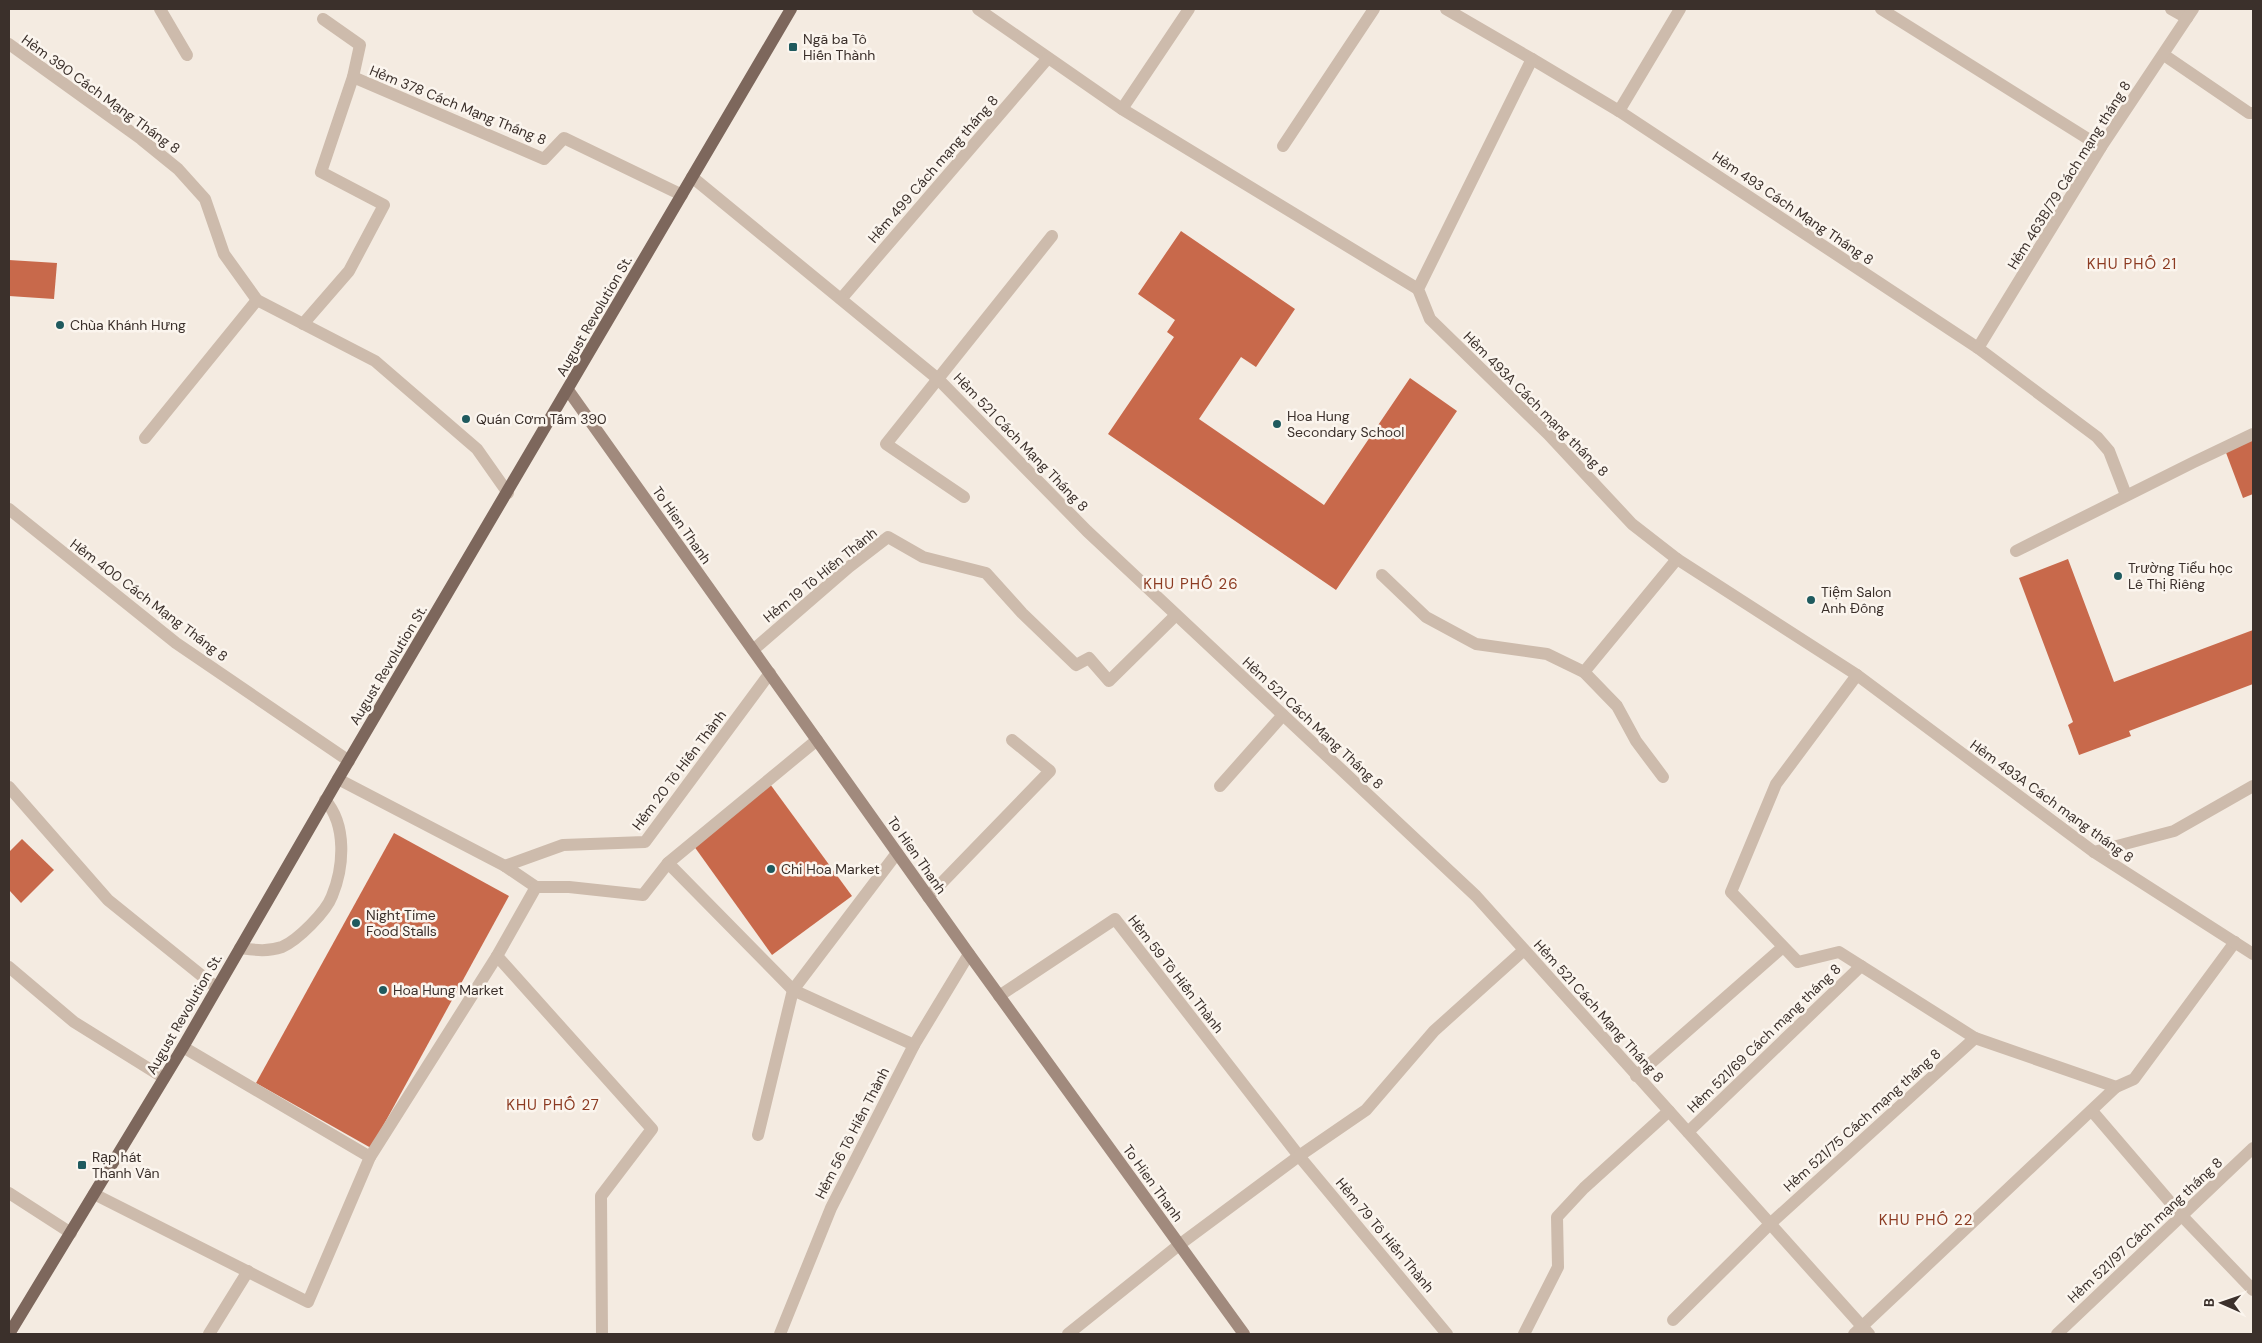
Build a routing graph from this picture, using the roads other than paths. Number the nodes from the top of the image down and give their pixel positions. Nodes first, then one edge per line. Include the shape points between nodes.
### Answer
1 (160, 9) edge
2 (791, 9) edge
3 (978, 9) edge
4 (1189, 9) edge
5 (1374, 9) edge
6 (1446, 9) edge
7 (1680, 9) edge
8 (1881, 9) edge
9 (2171, 9) edge
10 (2190, 13) edge
11 (323, 20) dead end
12 (9, 44) edge
13 (187, 55) dead end
14 (2164, 55) junction
15 (1048, 58) junction
16 (1532, 59) junction
17 (352, 77) junction
18 (1122, 110) junction
19 (1619, 111) junction
20 (2253, 113) edge
21 (1283, 146) dead end
22 (2101, 147) junction
23 (692, 177) junction
24 (682, 195) junction
25 (1052, 236) dead end
26 (1418, 289) junction
27 (840, 299) junction
28 (257, 300) junction
29 (303, 324) junction
30 (1978, 348) junction
31 (938, 379) junction
32 (568, 390) junction
33 (2253, 434) edge
34 (145, 438) dead end
35 (508, 493) junction
36 (2126, 495) junction
37 (964, 497) dead end
38 (9, 510) edge
39 (2016, 552) dead end
40 (1677, 559) junction
41 (1382, 575) dead end
42 (1176, 615) junction
43 (753, 650) junction
44 (1584, 672) junction
45 (770, 673) junction
46 (1857, 675) junction
47 (1282, 715) junction
48 (817, 740) junction
49 (1012, 740) dead end
50 (349, 761) junction
51 (1663, 777) dead end
52 (338, 779) junction
53 (1220, 786) dead end
54 (2253, 786) edge
55 (9, 787) edge
56 (326, 800) junction
57 (2094, 852) junction
58 (897, 853) junction
59 (668, 863) junction
60 (505, 866) junction
61 (536, 887) junction
62 (928, 897) junction
63 (2235, 942) junction
64 (1784, 947) junction
65 (240, 948) junction
66 (1524, 950) junction
67 (969, 954) junction
68 (2253, 954) edge
69 (497, 956) junction
70 (1861, 966) junction
71 (9, 967) edge
72 (217, 988) junction
73 (794, 990) junction
74 (999, 996) junction
75 (1975, 1038) junction
76 (914, 1045) junction
77 (183, 1047) junction
78 (1636, 1076) junction
79 (164, 1078) junction
80 (2116, 1088) junction
81 (2092, 1110) junction
82 (1669, 1111) junction
83 (1688, 1132) junction
84 (758, 1135) dead end
85 (2253, 1148) edge
86 (1299, 1156) junction
87 (370, 1157) junction
88 (9, 1192) edge
89 (94, 1194) junction
90 (2182, 1216) junction
91 (1770, 1224) junction
92 (71, 1233) junction
93 (1180, 1245) junction
94 (248, 1271) junction
95 (2253, 1290) edge
96 (1673, 1320) dead end
97 (1862, 1332) edge
98 (9, 1334) edge
99 (209, 1334) edge
100 (602, 1334) edge
101 (780, 1334) edge
102 (1068, 1334) edge
103 (1244, 1334) edge
104 (1447, 1334) edge
105 (1524, 1334) edge
106 (2057, 1334) edge

1 - 13 street
2 - 23 main road, August Revolution St.
3 - 15 street
4 - 18 street
5 - 21 street
6 - 16 street, Hẻm 493 Cách Mạng Tháng 8
7 - 19 street
8 - 22 street
9 - 10 street
10 - 14 street, Hẻm 463B/79 Cách mạng tháng 8
11 - 17 street via 360,45
12 - 28 street, Hẻm 390 Cách Mạng Tháng 8 via 178,169 205,199 224,254
14 - 20 street
14 - 22 street, Hẻm 463B/79 Cách mạng tháng 8
15 - 18 street
15 - 27 street, Hẻm 499 Cách mạng tháng 8
16 - 19 street, Hẻm 493 Cách Mạng Tháng 8
16 - 26 street
17 - 24 street, Hẻm 378 Cách Mạng Tháng 8 via 544,158 564,138
17 - 29 street via 321,172 384,206 349,270
18 - 26 street
19 - 30 street, Hẻm 493 Cách Mạng Tháng 8
22 - 30 street, Hẻm 463B/79 Cách mạng tháng 8
23 - 24 main road, August Revolution St.
23 - 27 street, Hẻm 521 Cách Mạng Tháng 8
24 - 32 main road, August Revolution St.
25 - 31 street
26 - 40 street, Hẻm 493A Cách mạng tháng 8 via 1430,319 1548,434 1632,524
27 - 31 street, Hẻm 521 Cách Mạng Tháng 8
28 - 29 street, Hẻm 390 Cách Mạng Tháng 8
28 - 34 street
29 - 35 street, Hẻm 390 Cách Mạng Tháng 8 via 375,361 477,449
30 - 36 street, Hẻm 493 Cách Mạng Tháng 8 via 2096,437 2109,451
31 - 37 street via 886,444
31 - 42 street, Hẻm 521 Cách Mạng Tháng 8 via 1087,531
32 - 35 main road, August Revolution St.
32 - 43 main road, To Hien Thanh
33 - 36 street
35 - 50 main road, August Revolution St.
36 - 39 street
38 - 50 street, Hẻm 400 Cách Mạng Tháng 8 via 176,643
40 - 44 street
40 - 46 street, Hẻm 493A Cách mạng tháng 8
41 - 44 street via 1426,617 1476,644 1547,654
42 - 43 street, Hẻm 19 Tô Hiến Thành via 1109,681 1089,658 1076,666 986,573 923,557 888,536
42 - 47 street, Hẻm 521 Cách Mạng Tháng 8
43 - 45 main road, To Hien Thanh
44 - 51 street via 1617,706 1636,741
45 - 48 main road, To Hien Thanh
45 - 60 street, Hẻm 20 Tô Hiến Thành via 645,842 563,845
46 - 57 street, Hẻm 493A Cách mạng tháng 8
46 - 64 street via 1776,784 1731,892
47 - 53 street
47 - 66 street, Hẻm 521 Cách Mạng Tháng 8 via 1476,896
48 - 58 main road, To Hien Thanh
48 - 59 street
49 - 62 street via 1050,771
50 - 52 main road, August Revolution St.
52 - 56 main road, August Revolution St.
52 - 60 street
54 - 57 street via 2174,831
55 - 72 street via 108,900
56 - 65 main road, August Revolution St.
56 - 65 street via 340,830 339,874 332,897 300,935 282,946 262,951
57 - 63 street, Hẻm 493A Cách mạng tháng 8
58 - 62 main road, To Hien Thanh
58 - 73 street
59 - 61 street via 644,894
59 - 73 street
60 - 61 street
61 - 69 street
62 - 67 main road, To Hien Thanh
63 - 68 street, Hẻm 493A Cách mạng tháng 8
63 - 80 street via 2134,1079
64 - 70 street via 1798,962 1839,952
64 - 78 street
65 - 72 main road, August Revolution St.
66 - 78 street, Hẻm 521 Cách Mạng Tháng 8
66 - 86 street via 1434,1031 1366,1110
67 - 74 main road, To Hien Thanh
67 - 76 street, Hẻm 56 Tô Hiến Thành
69 - 87 street
69 - 100 street via 652,1129 601,1196
70 - 75 street
70 - 83 street, Hẻm 521/69 Cách mạng tháng 8
71 - 79 street via 74,1022
72 - 77 main road, August Revolution St.
73 - 76 street
73 - 84 street
74 - 86 street, Hẻm 59 Tô Hiến Thành via 1115,919
74 - 93 main road, To Hien Thanh
75 - 80 street
75 - 91 street, Hẻm 521/75 Cách mạng tháng 8
76 - 101 street, Hẻm 56 Tô Hiến Thành via 830,1208
77 - 79 main road, August Revolution St.
77 - 87 street
78 - 82 street, Hẻm 521 Cách Mạng Tháng 8
79 - 89 main road, August Revolution St.
80 - 81 street
81 - 90 street
81 - 97 street
82 - 83 street, Hẻm 521 Cách Mạng Tháng 8
82 - 105 street via 1584,1188 1557,1217 1558,1267
83 - 91 street, Hẻm 521 Cách Mạng Tháng 8
85 - 90 street, Hẻm 521/97 Cách mạng tháng 8
86 - 93 street
86 - 104 street, Hẻm 79 Tô Hiến Thành
87 - 94 street via 308,1302
88 - 92 street
89 - 92 main road, August Revolution St.
89 - 94 street
90 - 95 street
90 - 106 street, Hẻm 521/97 Cách mạng tháng 8
91 - 96 street, Hẻm 521/75 Cách mạng tháng 8
91 - 97 street, Hẻm 521 Cách Mạng Tháng 8
92 - 98 main road, August Revolution St.
93 - 102 street
93 - 103 main road, To Hien Thanh
94 - 99 street

